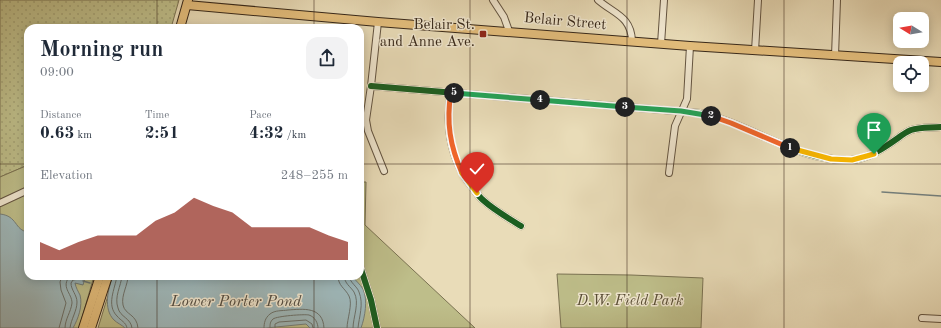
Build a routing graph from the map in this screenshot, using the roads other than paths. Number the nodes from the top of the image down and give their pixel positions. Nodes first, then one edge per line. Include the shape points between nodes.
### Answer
1 (492, 0) edge
2 (598, 0) edge
3 (664, 0) edge
4 (758, 0) edge
5 (837, 0) edge
6 (187, 2) edge
7 (378, 22) junction
8 (181, 24) edge
9 (509, 31) junction
10 (632, 41) junction
11 (661, 44) junction
12 (690, 46) junction
13 (755, 51) junction
14 (835, 56) junction
15 (941, 62) edge
16 (371, 86) junction
17 (451, 92) junction
18 (681, 111) junction
19 (364, 115) edge
20 (364, 121) edge
21 (941, 127) edge
22 (384, 171) dead end
23 (669, 173) dead end
24 (24, 192) edge
25 (0, 203) edge
26 (521, 226) dead end
27 (364, 278) edge
28 (99, 280) edge
29 (106, 280) edge
30 (94, 308) junction
31 (922, 318) dead end
32 (941, 319) edge
33 (84, 328) edge
34 (92, 328) edge
35 (377, 328) edge

1 - 9 street via 504,17
2 - 10 street via 622,17 630,27
3 - 11 street
4 - 13 street
5 - 14 street
6 - 7 main road, Belair Street
6 - 8 main road
7 - 9 main road, Belair Street
7 - 16 street
9 - 10 main road, Belair Street
10 - 11 main road, Belair Street
11 - 12 main road, Belair Street
12 - 13 main road, Belair Street
12 - 18 street via 687,99
13 - 14 main road, Belair Street
14 - 15 main road, Belair Street
16 - 17 street
16 - 19 street
17 - 18 street
17 - 26 street via 449,131 454,156 464,177 482,199
18 - 21 street via 720,118 795,150 831,159 852,160 869,155 911,130
18 - 23 street via 675,126
20 - 22 street
24 - 25 street
27 - 35 street
28 - 30 main road
29 - 30 main road
30 - 33 main road
30 - 34 main road
31 - 32 street

